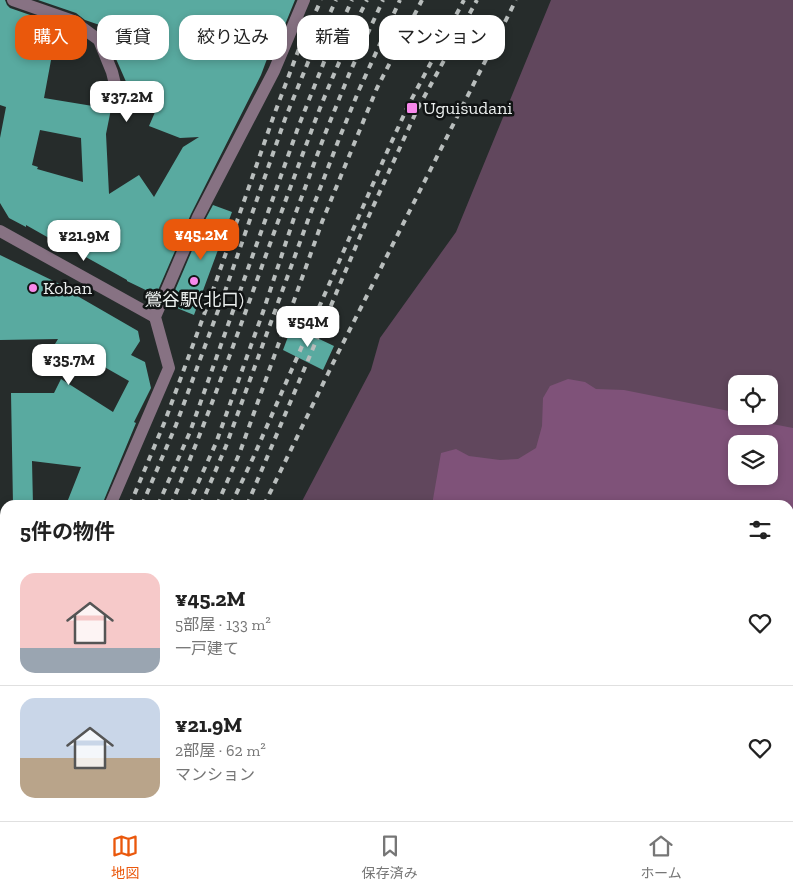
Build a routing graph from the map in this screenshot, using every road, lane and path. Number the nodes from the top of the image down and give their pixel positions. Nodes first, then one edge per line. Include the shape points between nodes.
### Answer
1 (13, 0) edge
2 (304, 0) edge
3 (116, 88) dead end
4 (0, 231) edge
5 (155, 318) junction
6 (113, 500) edge

1 - 3 street via 73,22 99,40
2 - 5 street via 274,71 198,217
4 - 5 street
5 - 6 street via 170,368

